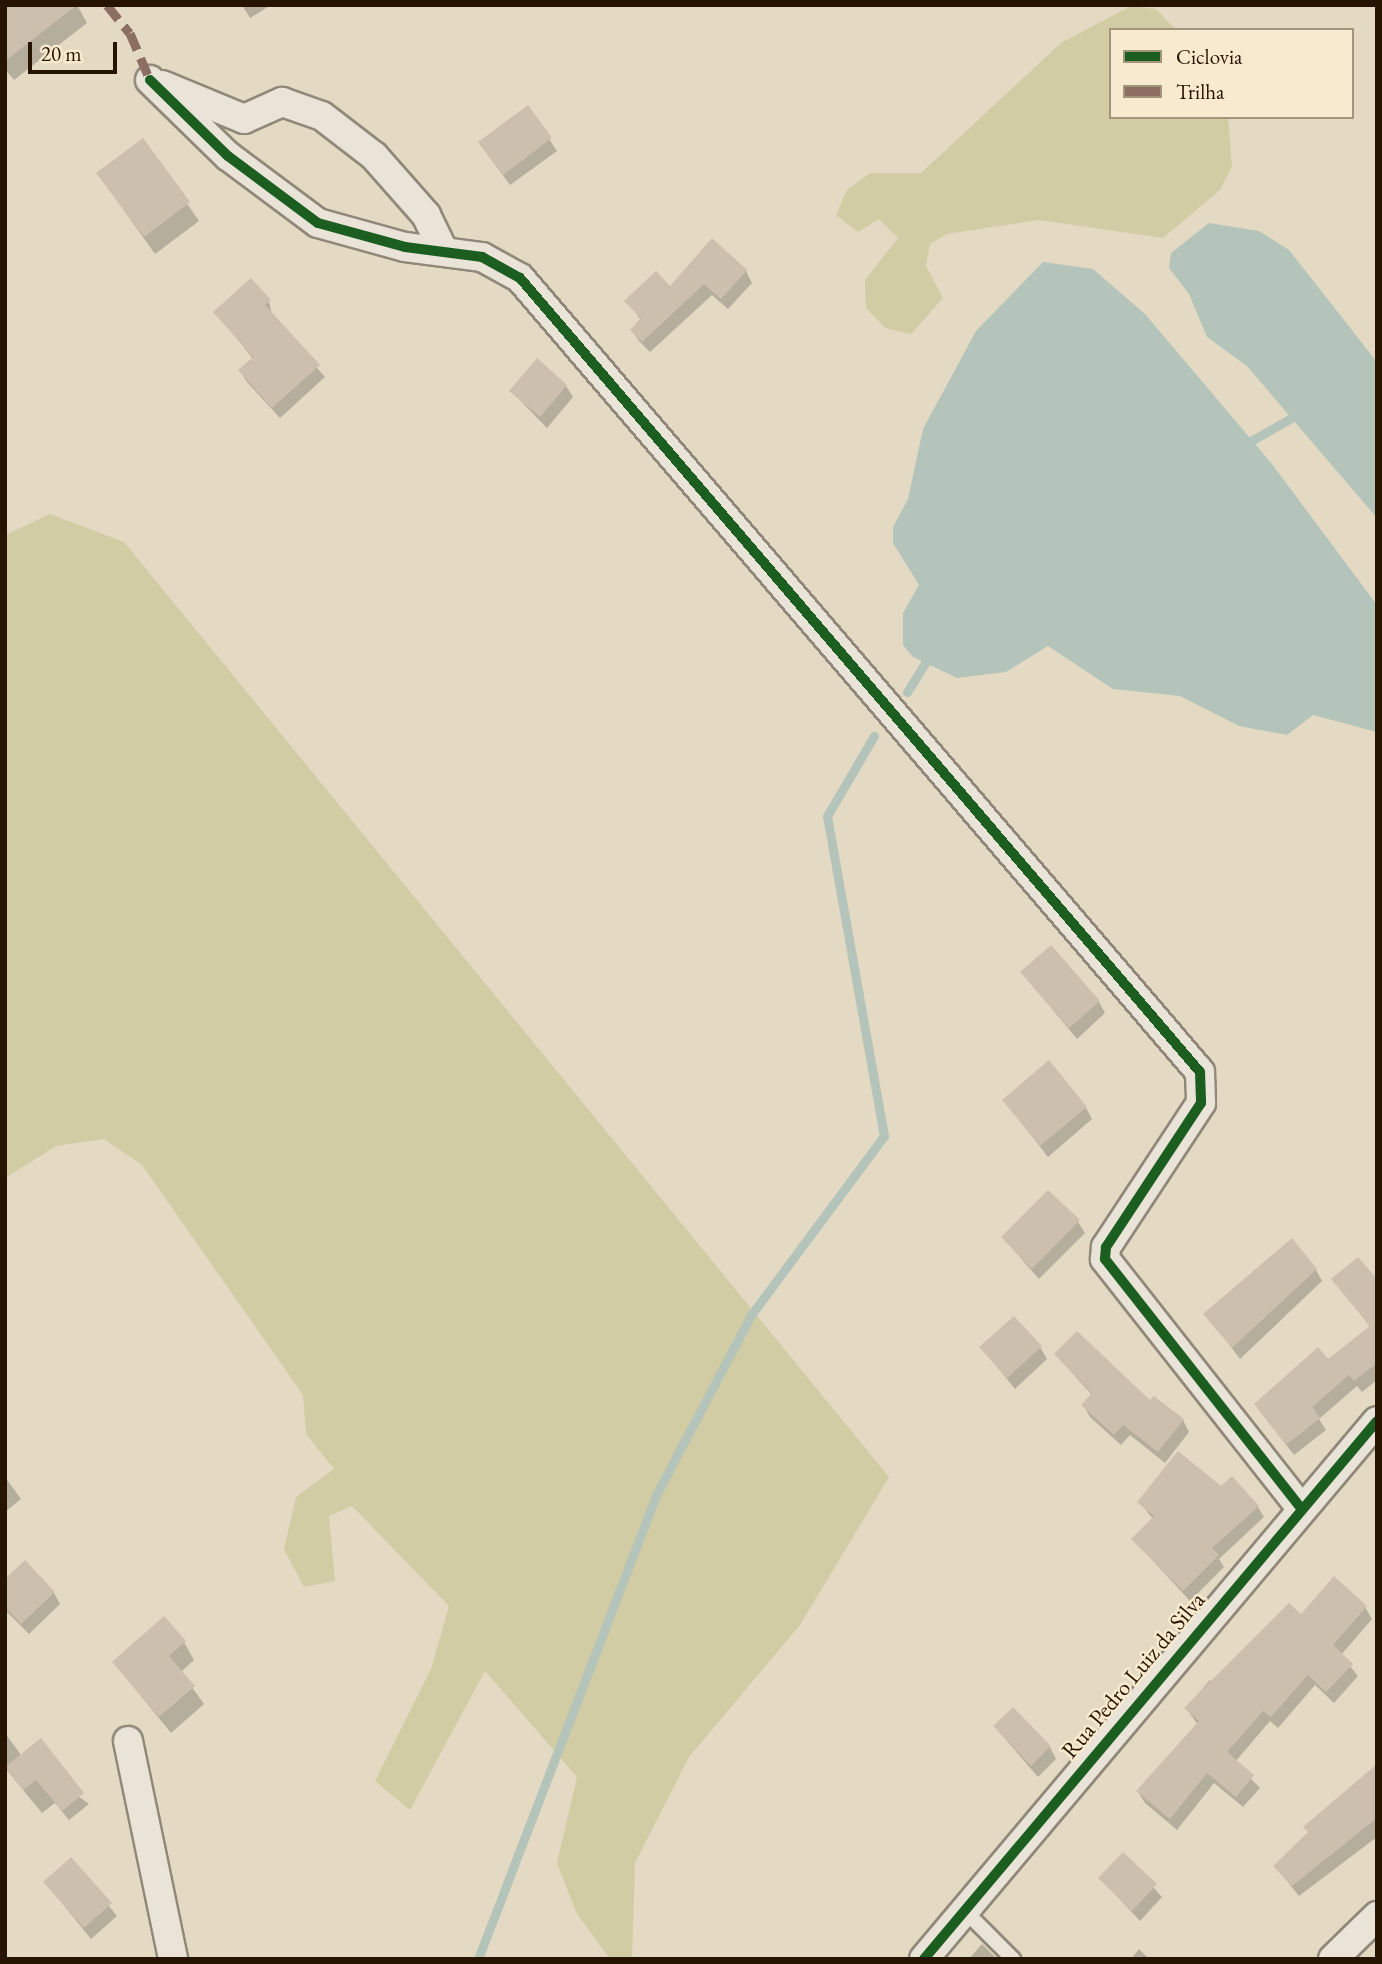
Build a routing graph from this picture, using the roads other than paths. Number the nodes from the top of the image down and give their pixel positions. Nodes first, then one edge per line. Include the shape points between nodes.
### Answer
1 (444, 252) junction
2 (1377, 1421) edge
3 (1302, 1509) junction
4 (128, 1741) dead end
5 (963, 1909) junction
6 (1377, 1916) edge
7 (173, 1959) edge
8 (924, 1959) edge
9 (1013, 1959) edge
10 (1334, 1959) edge

1 - 1 street via 426,215 374,156 322,116 282,102 244,119 149,80 228,156 318,223
1 - 3 street via 482,257 520,278 1200,1072 1201,1103 1107,1247 1105,1259
2 - 3 street, Rua Pedro Luiz da Silva
3 - 5 street, Rua Pedro Luiz da Silva
4 - 7 street
5 - 8 street, Rua Pedro Luiz da Silva
5 - 9 lane
6 - 10 street

